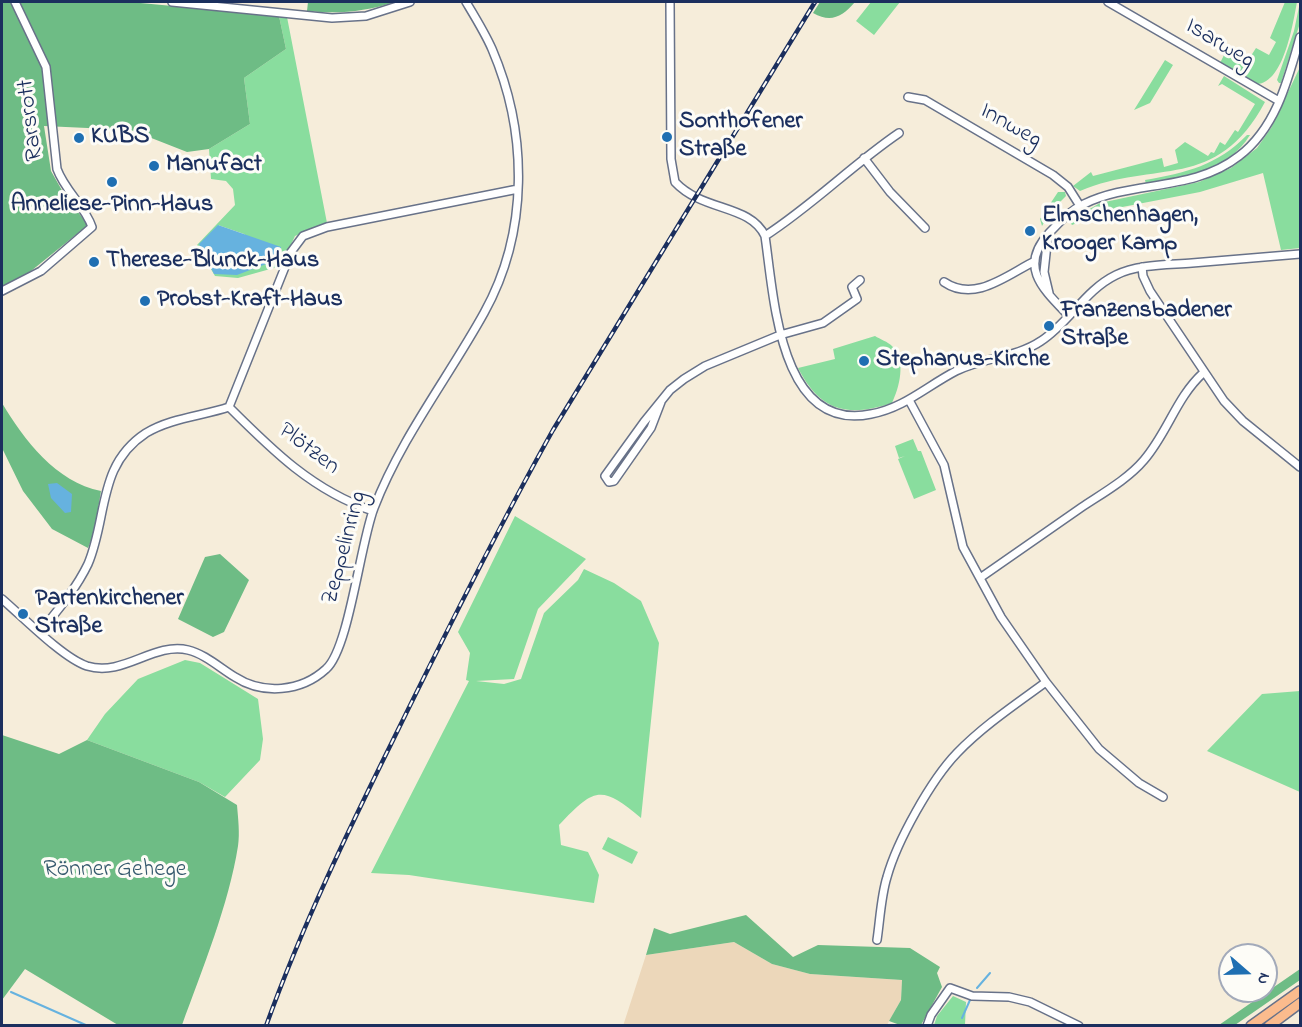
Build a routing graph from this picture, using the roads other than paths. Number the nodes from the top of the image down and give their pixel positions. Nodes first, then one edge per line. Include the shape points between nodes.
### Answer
1 (15, 2) edge
2 (172, 2) edge
3 (410, 2) edge
4 (466, 2) edge
5 (670, 2) edge
6 (1108, 2) edge
7 (1300, 37) edge
8 (908, 97) dead end
9 (1279, 101) junction
10 (899, 133) dead end
11 (864, 158) junction
12 (519, 189) junction
13 (1080, 206) junction
14 (925, 228) dead end
15 (1048, 235) junction
16 (765, 236) junction
17 (1300, 254) edge
18 (1035, 261) junction
19 (1142, 267) junction
20 (860, 280) dead end
21 (944, 282) dead end
22 (2, 291) edge
23 (1048, 293) junction
24 (1068, 316) junction
25 (780, 335) junction
26 (1203, 373) junction
27 (909, 400) junction
28 (661, 402) junction
29 (230, 407) junction
30 (1300, 467) edge
31 (373, 511) junction
32 (980, 578) junction
33 (2, 599) edge
34 (40, 632) junction
35 (1046, 682) junction
36 (1163, 798) dead end
37 (877, 940) dead end
38 (1300, 991) edge
39 (1300, 1004) edge
40 (927, 1026) edge
41 (1079, 1026) edge
42 (1251, 1026) edge
43 (1269, 1026) edge

1 - 22 street, Rarsrott via 46,67 57,169 92,227 41,272
2 - 3 street via 332,18 366,16
4 - 12 street, Zeppelinring via 492,48 513,111
5 - 16 street via 671,173 675,182 694,198 753,219
6 - 9 street, Isarweg
7 - 9 street
8 - 13 street, Innweg via 925,100 1053,175 1068,187
9 - 13 street via 1253,143 1218,170
10 - 11 street
11 - 14 street
11 - 16 street via 807,208
12 - 29 street via 327,227 303,236 291,252
12 - 31 street, Zeppelinring via 513,237 491,300 405,442
13 - 15 street
15 - 18 street via 1038,247
15 - 23 street via 1044,272
16 - 25 street
17 - 19 street
18 - 21 street via 982,288 961,290
18 - 23 street via 1038,282
19 - 24 street via 1100,285
19 - 26 street via 1150,291
20 - 25 street via 852,287 857,299 823,323
23 - 24 street
24 - 27 street via 1032,346 966,366
25 - 27 street via 800,384 813,402 826,410 871,415
25 - 28 street via 705,366 684,379
26 - 30 street via 1243,421
26 - 32 street via 1177,404 1143,461 1121,481
27 - 32 street via 944,465 963,547
28 - 28 street via 605,476 609,482 614,481 651,428
29 - 31 street, Plötzen via 298,473
29 - 34 street via 161,426 121,457 107,483 88,563 68,598
31 - 34 street, Zeppelinring via 341,647 327,669 299,684 279,689 254,686 201,655 182,649 167,650 114,668 96,668 72,658
32 - 35 street via 1001,617
33 - 34 street, Zeppelinring
35 - 36 street via 1099,750
35 - 37 street via 961,749 939,777 904,834 886,878
38 - 42 highway
39 - 43 highway
40 - 41 street via 950,988 972,996 1030,1002

